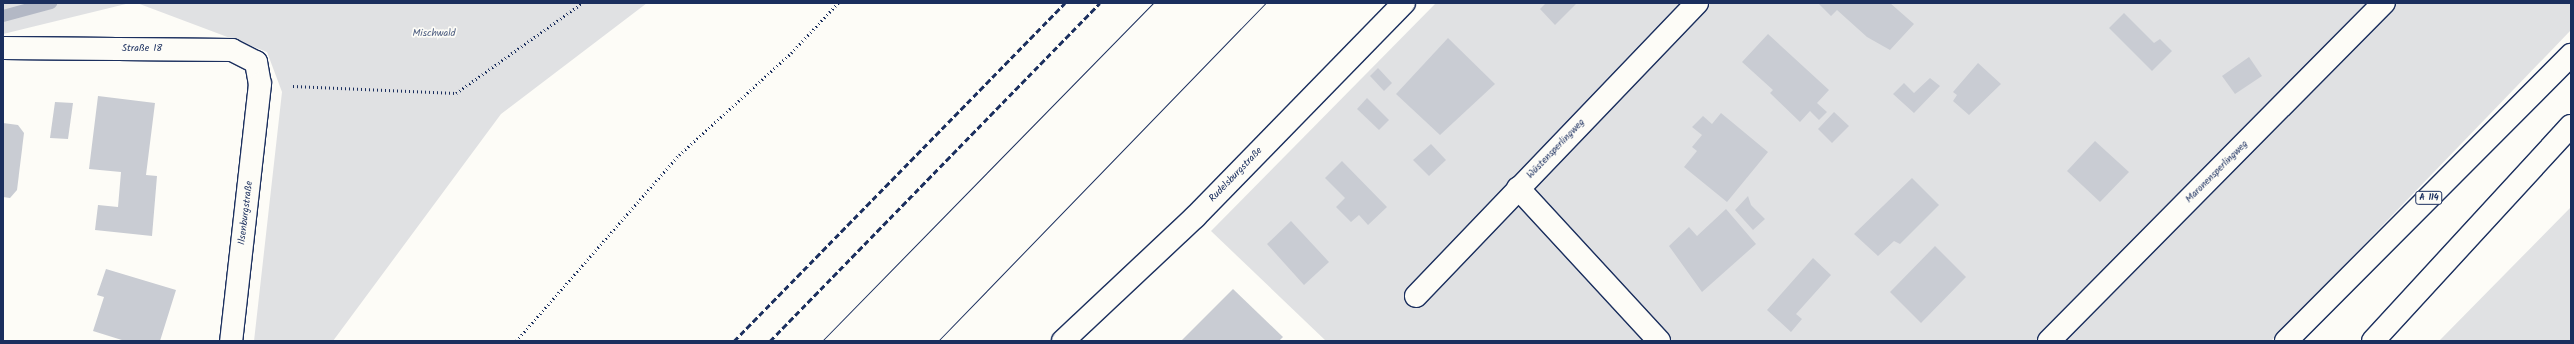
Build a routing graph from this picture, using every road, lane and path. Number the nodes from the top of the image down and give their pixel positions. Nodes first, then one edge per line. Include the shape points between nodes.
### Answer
1 (582, 3) edge
2 (838, 3) edge
3 (1404, 3) edge
4 (1697, 3) edge
5 (2384, 3) edge
6 (3, 48) edge
7 (2571, 55) edge
8 (260, 84) junction
9 (2571, 126) edge
10 (1518, 188) junction
11 (1416, 296) dead end
12 (231, 341) edge
13 (516, 341) edge
14 (1063, 341) edge
15 (1659, 341) edge
16 (2050, 341) edge
17 (2286, 341) edge
18 (2373, 341) edge

1 - 8 path via 456,93
2 - 13 path via 790,53 679,154
3 - 14 main road, Rudelsburgstraße via 1195,217
4 - 10 main road, Wüstensperlingweg
5 - 16 main road, Maronensperlingweg
6 - 8 main road, Straße 18 via 232,50 256,62
7 - 17 main road, A 114
8 - 12 main road, Ilsenburgstraße
9 - 18 main road
10 - 11 main road, Wüstensperlingweg
10 - 15 main road

